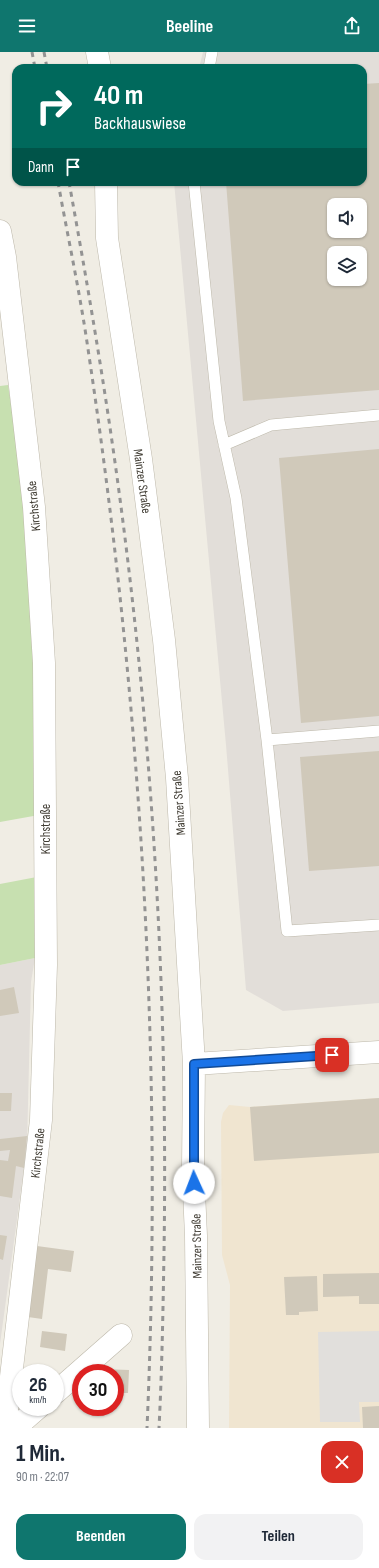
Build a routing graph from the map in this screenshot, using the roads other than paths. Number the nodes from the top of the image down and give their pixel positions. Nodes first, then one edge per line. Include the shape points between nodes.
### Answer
1 (97, 52) edge
2 (212, 52) edge
3 (99, 64) edge
4 (210, 64) edge
5 (106, 186) edge
6 (194, 186) edge
7 (0, 231) edge
8 (379, 415) edge
9 (224, 445) junction
10 (379, 731) edge
11 (267, 740) junction
12 (379, 925) edge
13 (379, 1052) edge
14 (194, 1064) junction
15 (121, 1335) dead end
16 (64, 1385) edge
17 (28, 1416) edge
18 (5, 1428) edge
19 (14, 1428) edge
20 (198, 1428) edge

1 - 3 street
2 - 4 lane
5 - 14 street, Mainzer Straße via 107,238 141,459 164,640 177,778
6 - 9 lane via 219,421
7 - 18 street, Kirchstraße via 34,508 44,663 46,965 41,1120
8 - 9 lane via 271,425
9 - 11 lane via 236,498
10 - 11 lane
11 - 12 lane via 287,931
13 - 14 street
14 - 20 street, Mainzer Straße via 193,1170
15 - 16 street
17 - 19 street

